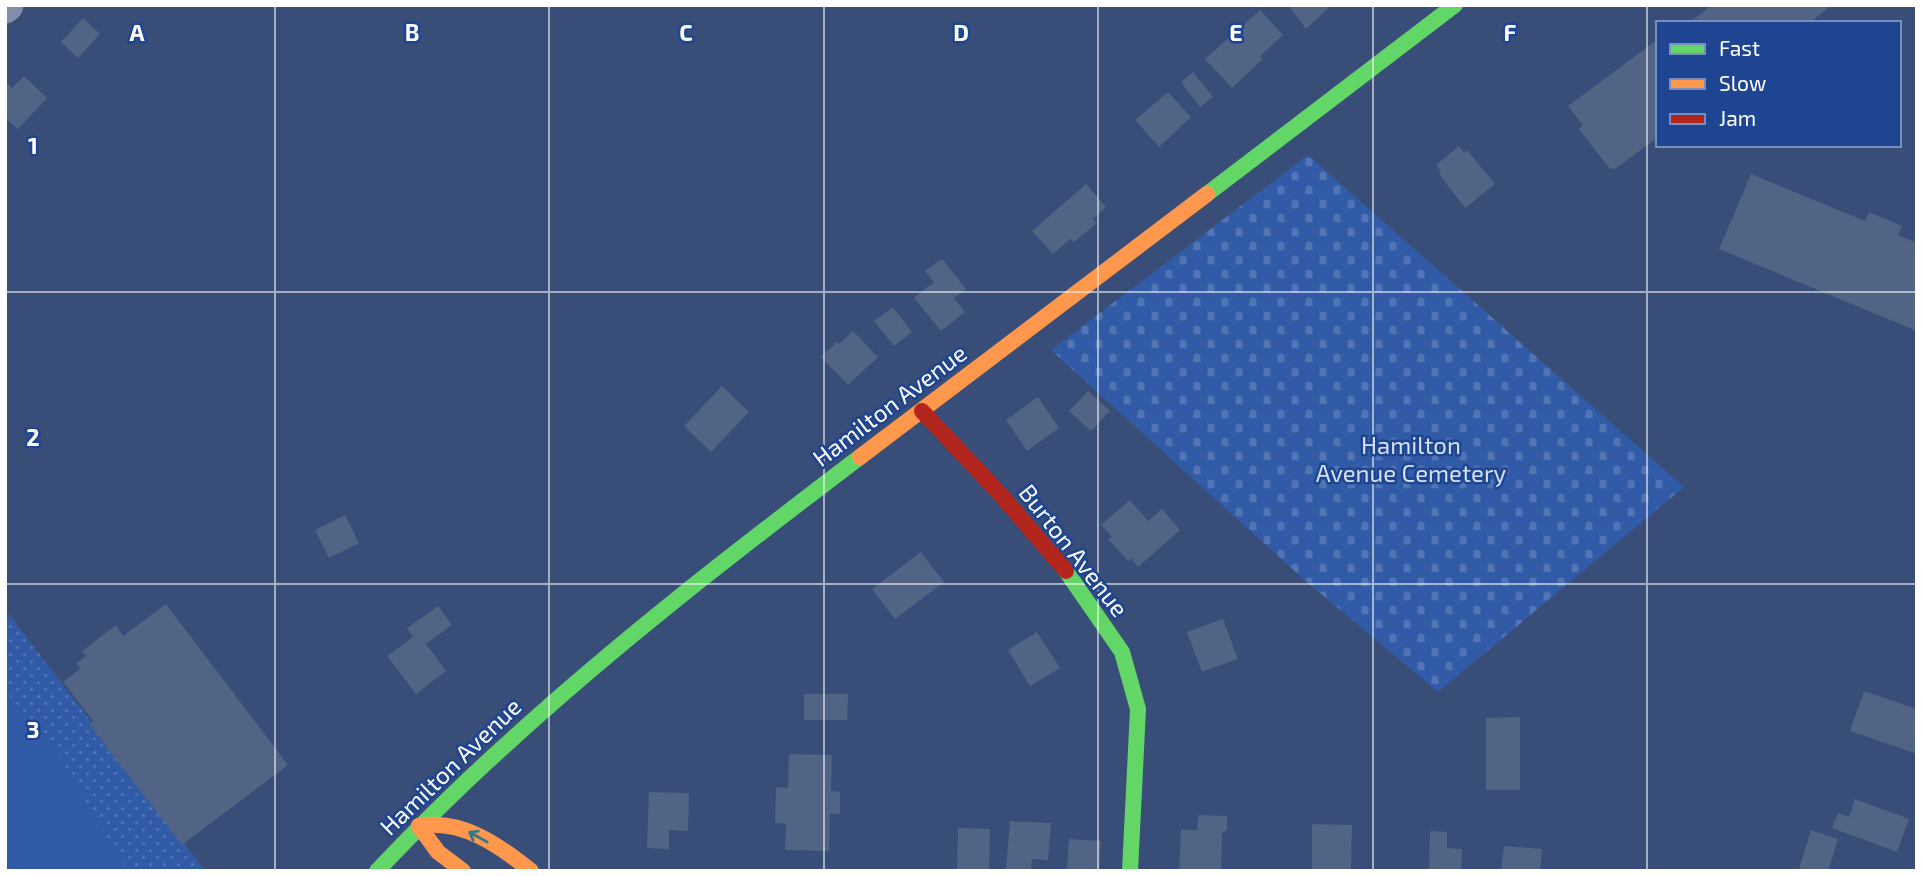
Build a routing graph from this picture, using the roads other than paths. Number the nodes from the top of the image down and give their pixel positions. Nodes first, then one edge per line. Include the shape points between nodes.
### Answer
1 (1455, 5) edge
2 (922, 411) junction
3 (419, 826) junction
4 (377, 871) edge
5 (463, 871) edge
6 (531, 871) edge
7 (1130, 871) edge

1 - 2 main road, Hamilton Avenue
2 - 3 main road, Hamilton Avenue via 718,565 606,657
2 - 7 main road, Burton Avenue via 1073,580 1122,652 1138,709
3 - 4 main road, Hamilton Avenue
3 - 5 main road via 433,849
6 -> 3 main road via 462,828

